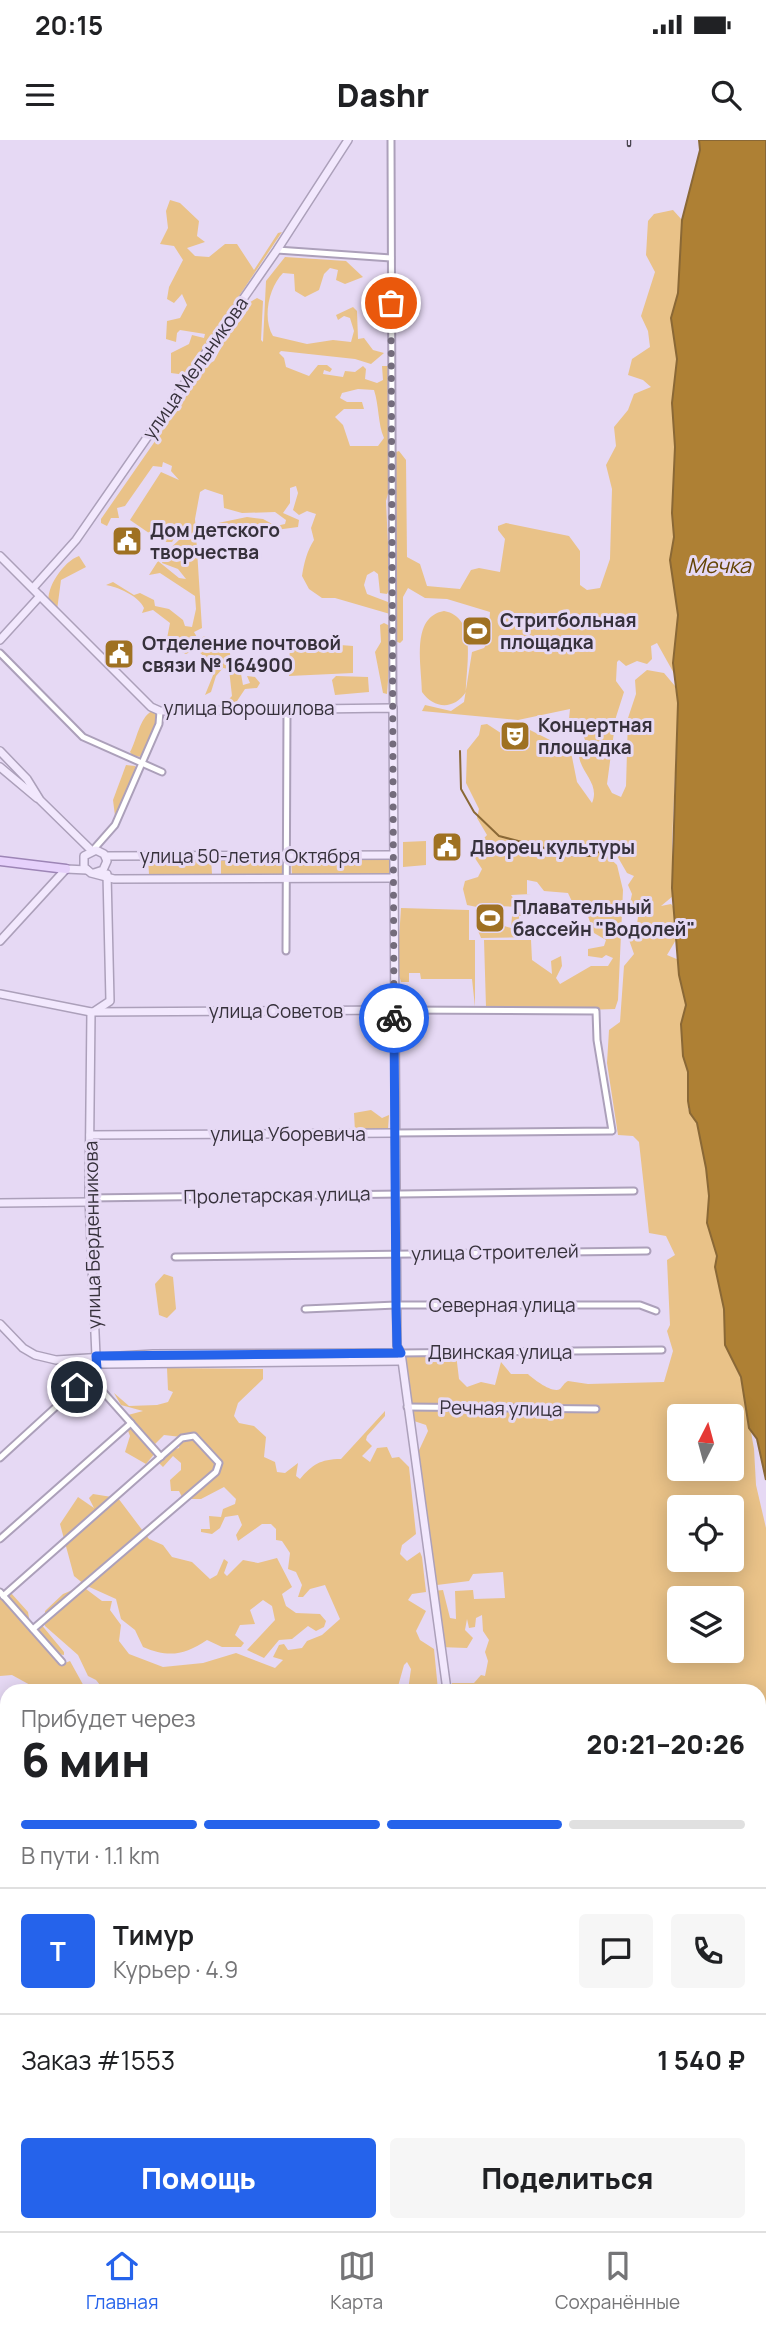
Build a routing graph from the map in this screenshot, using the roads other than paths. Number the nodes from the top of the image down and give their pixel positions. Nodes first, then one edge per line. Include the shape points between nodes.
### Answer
1 (348, 140) edge
2 (391, 140) edge
3 (277, 250) junction
4 (391, 258) junction
5 (0, 556) edge
6 (33, 588) junction
7 (40, 596) junction
8 (0, 640) edge
9 (0, 653) edge
10 (393, 708) junction
11 (286, 709) junction
12 (160, 710) junction
13 (0, 751) edge
14 (143, 764) junction
15 (0, 767) edge
16 (162, 772) dead end
17 (40, 800) junction
18 (95, 855) junction
19 (288, 855) junction
20 (394, 855) junction
21 (0, 861) edge
22 (66, 869) junction
23 (91, 872) junction
24 (108, 877) junction
25 (288, 878) junction
26 (394, 878) junction
27 (0, 941) edge
28 (286, 951) dead end
29 (0, 994) edge
30 (110, 1001) junction
31 (394, 1010) junction
32 (91, 1012) junction
33 (113, 1012) junction
34 (611, 1131) joint
35 (394, 1133) junction
36 (90, 1135) junction
37 (634, 1191) dead end
38 (394, 1194) junction
39 (89, 1200) junction
40 (0, 1203) edge
41 (647, 1251) dead end
42 (395, 1253) junction
43 (175, 1257) dead end
44 (396, 1306) junction
45 (304, 1309) dead end
46 (656, 1311) dead end
47 (0, 1324) edge
48 (662, 1350) dead end
49 (401, 1357) junction
50 (97, 1359) junction
51 (89, 1376) junction
52 (407, 1407) junction
53 (596, 1409) dead end
54 (131, 1423) junction
55 (161, 1457) junction
56 (0, 1458) edge
57 (0, 1539) edge
58 (2, 1594) edge
59 (33, 1629) junction
60 (62, 1662) dead end
61 (446, 1684) edge

1 - 3 street, улица Мельникова
2 - 4 street
3 - 4 street
3 - 6 street, улица Мельникова via 76,540
4 - 10 street
5 - 6 street, улица Ворошилова
6 - 7 street, улица Ворошилова
7 - 8 street
7 - 12 street, улица Ворошилова via 147,705
9 - 14 street via 83,737
10 - 11 street, улица Ворошилова
10 - 20 street
11 - 12 street, улица Ворошилова
11 - 19 street
12 - 14 street
13 - 17 street
14 - 16 street
14 - 18 street via 115,825
15 - 17 street
17 - 18 street
18 - 19 street, улица 50-летия Октября
18 - 22 street
18 - 23 street
18 - 23 street via 103,870
18 - 24 street
19 - 20 street, улица 50-летия Октября
19 - 25 street
20 - 26 street
21 - 22 main road
22 - 23 street, улица 50-летия Октября
22 - 27 street
23 - 24 street, улица 50-летия Октября
24 - 25 street, улица 50-летия Октября
24 - 30 street
25 - 26 street, улица 50-летия Октября
25 - 28 street
26 - 31 street
29 - 32 street, улица Советов
30 - 32 street
30 - 33 street
31 - 33 street, улица Советов
31 - 34 street, улица Советов via 596,1012
31 - 35 street
32 - 33 street, улица Советов
32 - 36 street, улица Берденникова
34 - 35 street, улица Уборевича
35 - 36 street, улица Уборевича
35 - 38 street
36 - 39 street, улица Берденникова
37 - 38 street, Пролетарская улица
38 - 39 street, Пролетарская улица
38 - 42 street
39 - 40 street, Пролетарская улица
39 - 50 street, улица Берденникова
41 - 42 street, улица Строителей
42 - 43 street, улица Строителей
42 - 44 street
44 - 45 street, Северная улица
44 - 46 street, Северная улица via 640,1305
44 - 49 street
47 - 50 street, Двинская улица via 35,1355 55,1360
48 - 49 street, Двинская улица
49 - 50 street, Двинская улица
49 - 52 street
50 - 51 street via 97,1368
51 - 54 street
51 - 56 street
52 - 53 street, Речная улица
52 - 61 street
54 - 55 street
54 - 57 street
55 - 58 street
55 - 59 street via 190,1435 220,1466
58 - 59 street
59 - 60 street

